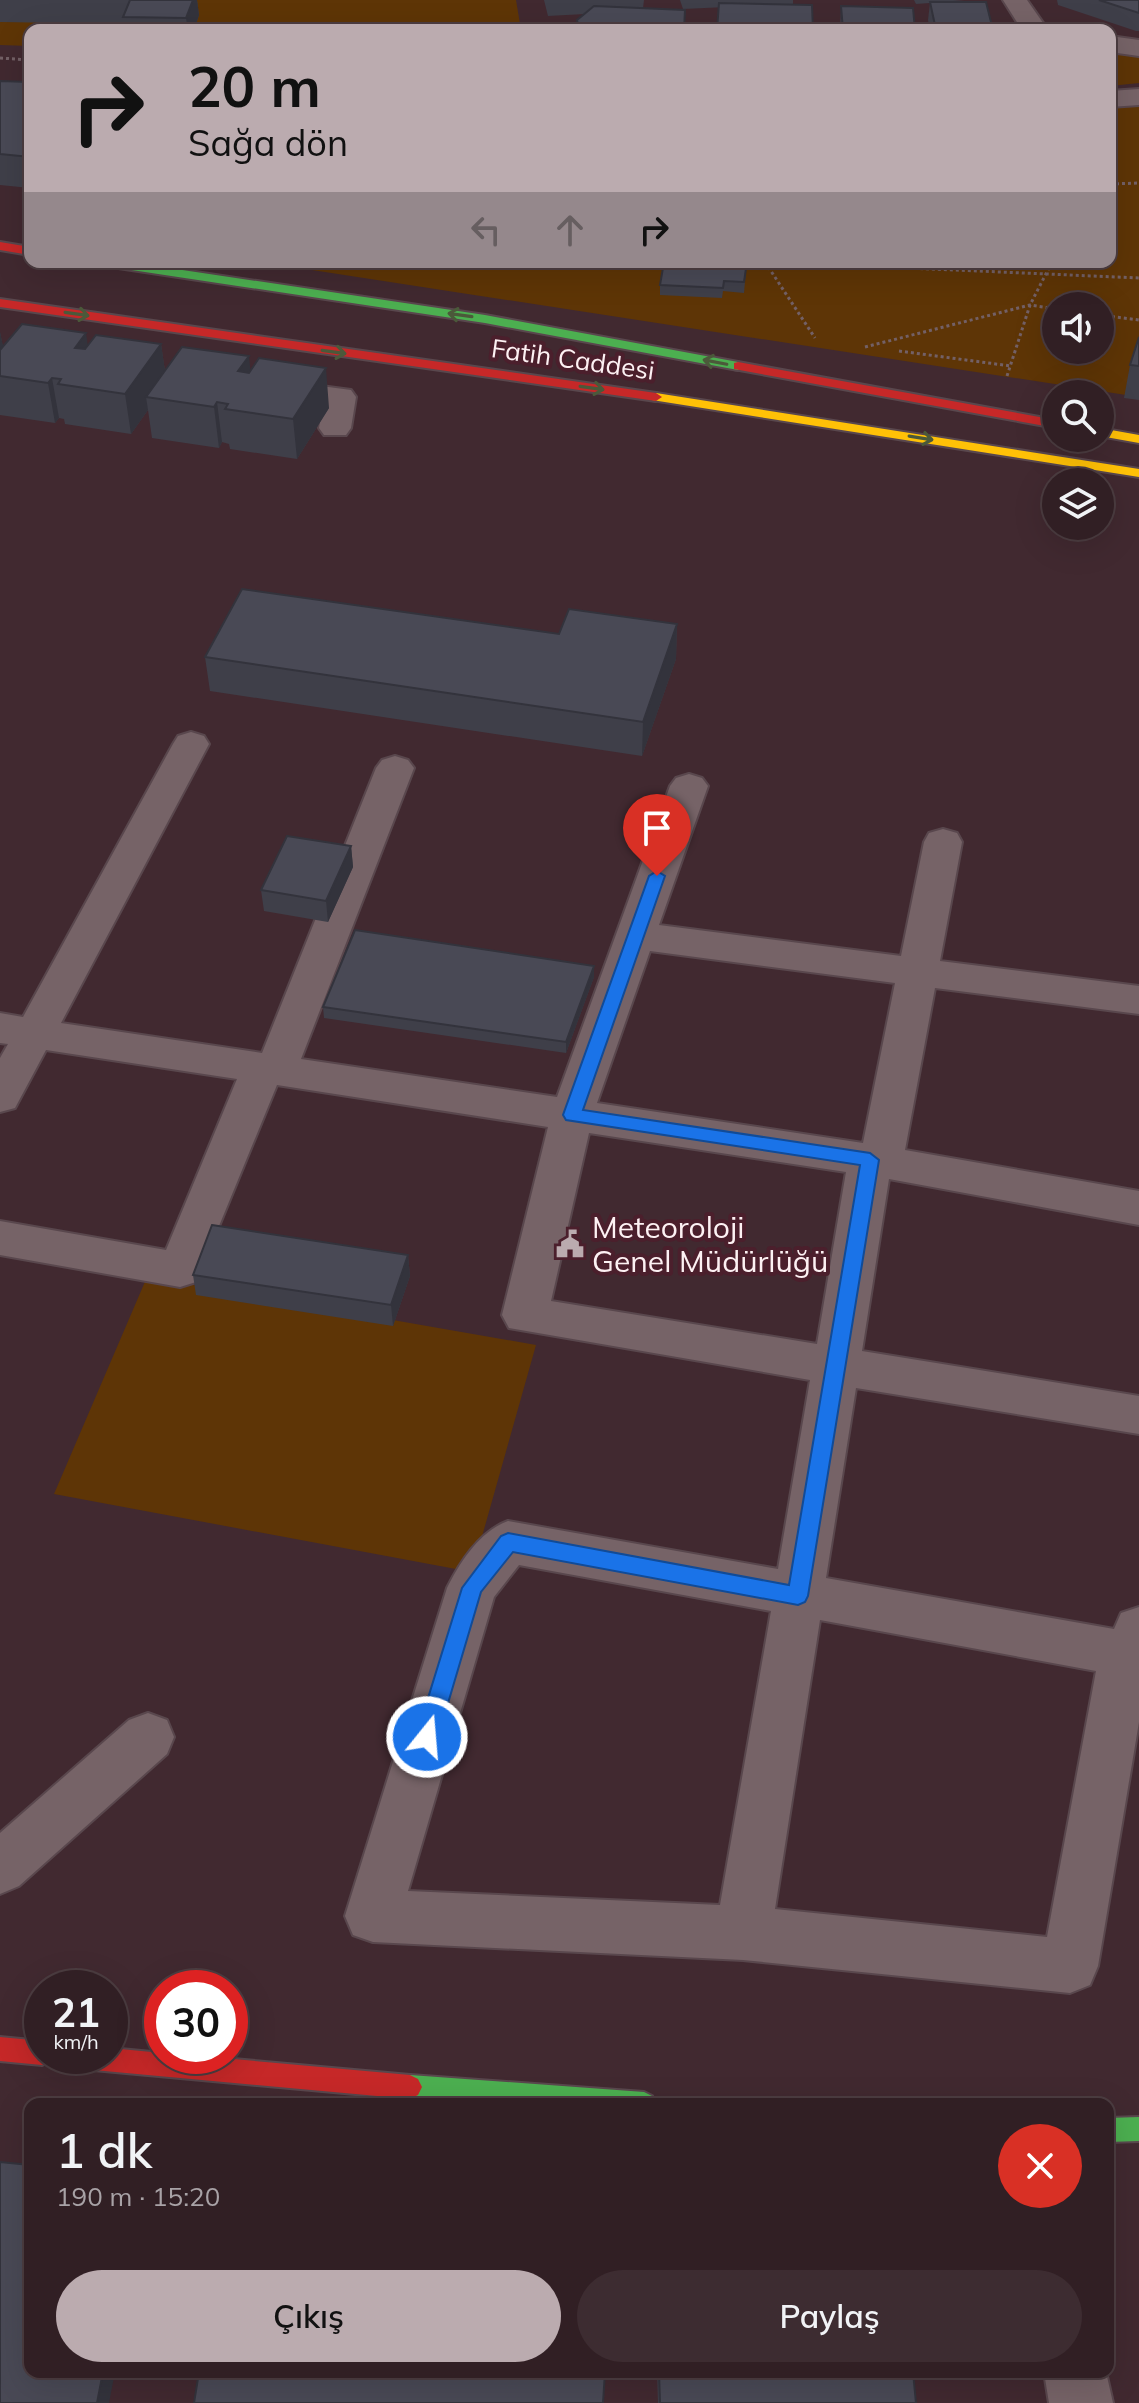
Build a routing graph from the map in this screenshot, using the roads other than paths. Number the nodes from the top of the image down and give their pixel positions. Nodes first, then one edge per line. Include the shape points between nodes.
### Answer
1 (1015, 0) edge
2 (1031, 24) edge
3 (1116, 45) edge
4 (1139, 48) edge
5 (1139, 97) edge
6 (1116, 99) edge
7 (0, 246) edge
8 (24, 250) edge
9 (145, 268) edge
10 (0, 303) edge
11 (792, 376) junction
12 (232, 383) edge
13 (706, 404) junction
14 (1042, 404) edge
15 (1042, 421) edge
16 (335, 428) dead end
17 (1114, 435) edge
18 (1139, 439) edge
19 (959, 464) dead end
20 (1139, 473) edge
21 (191, 744) dead end
22 (395, 768) dead end
23 (689, 786) dead end
24 (943, 842) dead end
25 (636, 936) junction
26 (918, 970) junction
27 (1139, 1000) edge
28 (18, 1031) edge
29 (270, 1069) junction
30 (0, 1097) edge
31 (572, 1115) junction
32 (876, 1161) junction
33 (1139, 1208) edge
34 (0, 1238) edge
35 (835, 1366) junction
36 (1139, 1415) edge
37 (798, 1596) junction
38 (1134, 1642) edge
39 (148, 1737) dead end
40 (0, 1868) edge
41 (743, 1933) junction
42 (0, 2049) edge
43 (24, 2051) edge
44 (128, 2062) edge
45 (563, 2098) edge
46 (1139, 2129) edge
47 (1114, 2130) edge
48 (1076, 2378) edge
49 (1081, 2403) edge

1 - 2 street
3 - 4 street
5 - 6 street
7 - 8 main road
11 -> 9 main road, Fatih Caddesi via 485,319
10 -> 13 main road, Fatih Caddesi
11 - 14 main road
11 - 15 main road, Fatih Caddesi
12 - 16 street via 340,397
13 - 19 main road
13 -> 20 main road, Fatih Caddesi
17 - 18 main road
21 - 28 street
22 - 29 street
23 - 25 street
24 - 26 street
25 - 26 street
25 - 31 street
26 - 27 street
26 - 32 street
28 - 29 street
28 - 30 street
29 - 31 street
29 - 34 street via 180,1270
31 - 32 street
31 - 35 street via 525,1315
32 - 33 street
32 - 35 street
35 - 36 street
35 - 37 street
37 - 38 street
37 - 41 street
37 - 41 street via 508,1542 472,1588 373,1916
38 - 41 street via 1122,1670 1070,1966
39 - 40 street
42 - 43 main road
44 - 45 main road
46 - 47 main road
48 - 49 street

